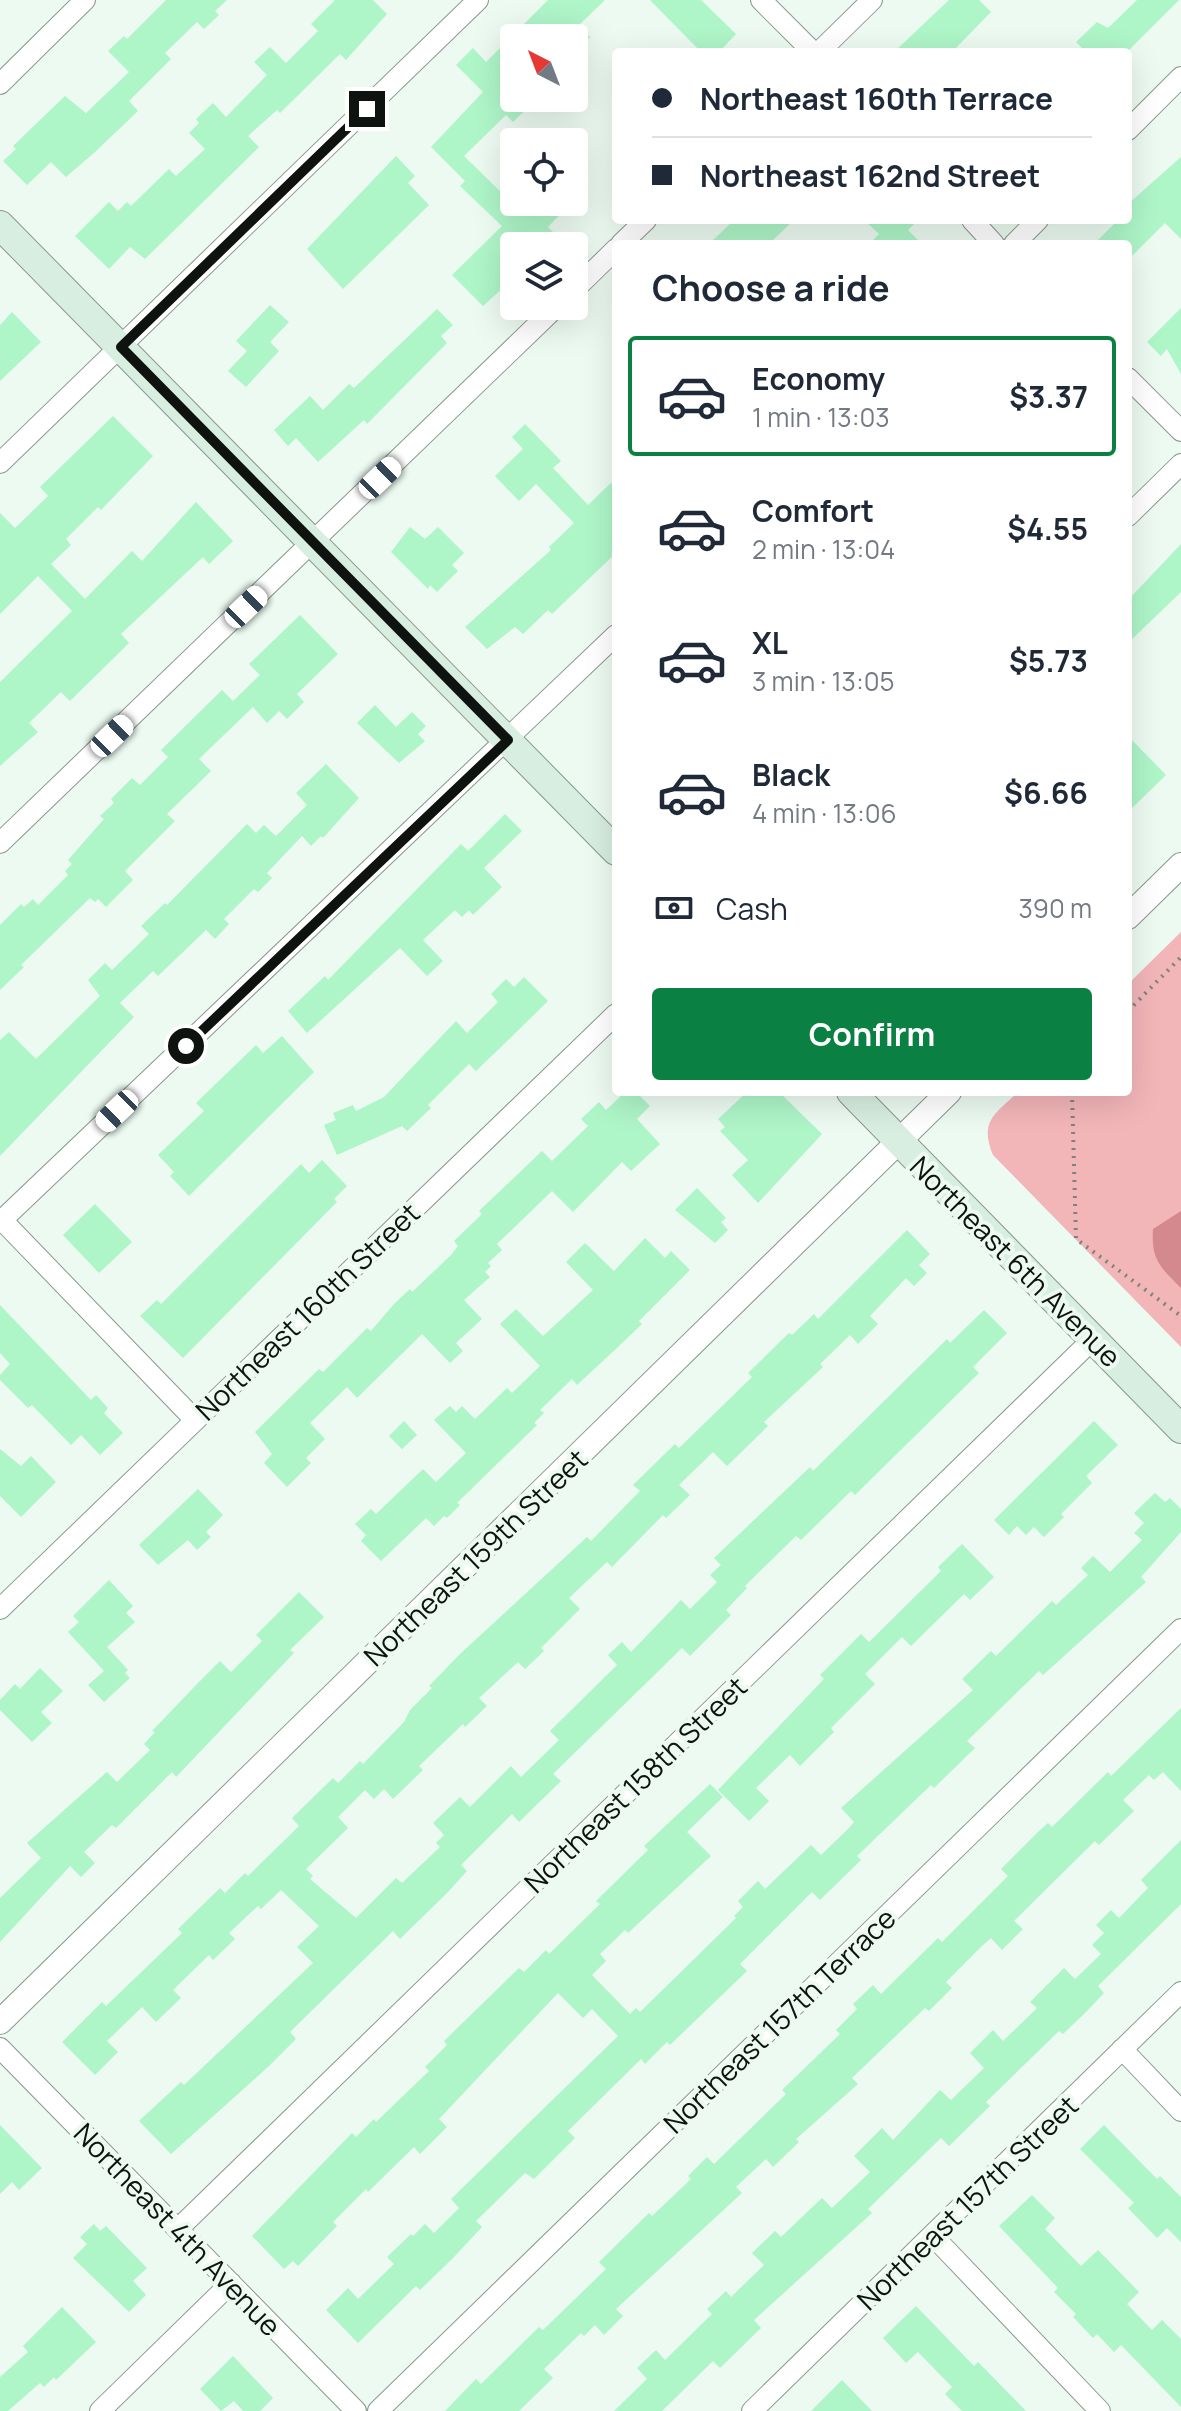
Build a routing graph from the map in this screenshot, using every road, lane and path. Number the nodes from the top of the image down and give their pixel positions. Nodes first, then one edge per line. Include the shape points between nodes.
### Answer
1 (85, 0) edge
2 (478, 0) edge
3 (761, 0) edge
4 (872, 0) edge
5 (809, 48) edge
6 (823, 48) edge
7 (1181, 77) edge
8 (0, 84) edge
9 (1132, 126) edge
10 (642, 224) edge
11 (976, 224) edge
12 (1034, 224) edge
13 (0, 225) edge
14 (625, 240) edge
15 (990, 240) edge
16 (1018, 240) edge
17 (612, 253) edge
18 (588, 276) edge
19 (543, 320) edge
20 (121, 347) junction
21 (1132, 382) edge
22 (1181, 431) edge
23 (0, 463) edge
24 (1181, 464) edge
25 (1132, 512) edge
26 (313, 543) junction
27 (612, 639) edge
28 (508, 740) junction
29 (0, 843) edge
30 (612, 847) edge
31 (1181, 865) edge
32 (1132, 913) edge
33 (1181, 957) edge
34 (1132, 1007) edge
35 (612, 1018) edge
36 (855, 1096) edge
37 (945, 1096) edge
38 (1072, 1096) edge
39 (899, 1142) junction
40 (1, 1220) edge
41 (1181, 1316) edge
42 (1093, 1339) junction
43 (195, 1420) junction
44 (1181, 1429) edge
45 (0, 1609) edge
46 (1181, 1629) edge
47 (1181, 1992) edge
48 (0, 2022) edge
49 (0, 2048) edge
50 (1122, 2049) junction
51 (1181, 2111) edge
52 (178, 2229) junction
53 (933, 2236) junction
54 (231, 2283) junction
55 (100, 2411) edge
56 (356, 2411) edge
57 (378, 2411) edge
58 (752, 2411) edge
59 (1100, 2411) edge

1 - 8 street
2 - 20 street
3 - 5 street
4 - 6 street
7 - 9 street
10 - 14 street
11 - 15 street
12 - 16 street
13 - 20 main road
17 - 18 street
19 - 26 street
20 - 23 street
20 - 26 main road
21 - 22 street
24 - 25 street
26 - 28 main road
26 - 29 street
27 - 28 street
28 - 30 main road
28 - 40 street
31 - 32 street
33 - 34 path
35 - 43 street, Northeast 160th Street
36 - 39 main road, Northeast 6th Avenue
37 - 39 street, Northeast 159th Street
38 - 41 path via 1076,1239
39 - 42 main road, Northeast 6th Avenue
39 - 48 street, Northeast 159th Street
40 - 43 street
42 - 44 main road, Northeast 6th Avenue
42 - 52 street, Northeast 158th Street
43 - 45 street, Northeast 160th Street
46 - 57 street, Northeast 157th Terrace
47 - 50 street, Northeast 157th Street
49 - 52 street, Northeast 4th Avenue
50 - 51 street
50 - 53 street, Northeast 157th Street
52 - 54 street, Northeast 4th Avenue
53 - 58 street, Northeast 157th Street
53 - 59 street
54 - 55 street
54 - 56 street, Northeast 4th Avenue

